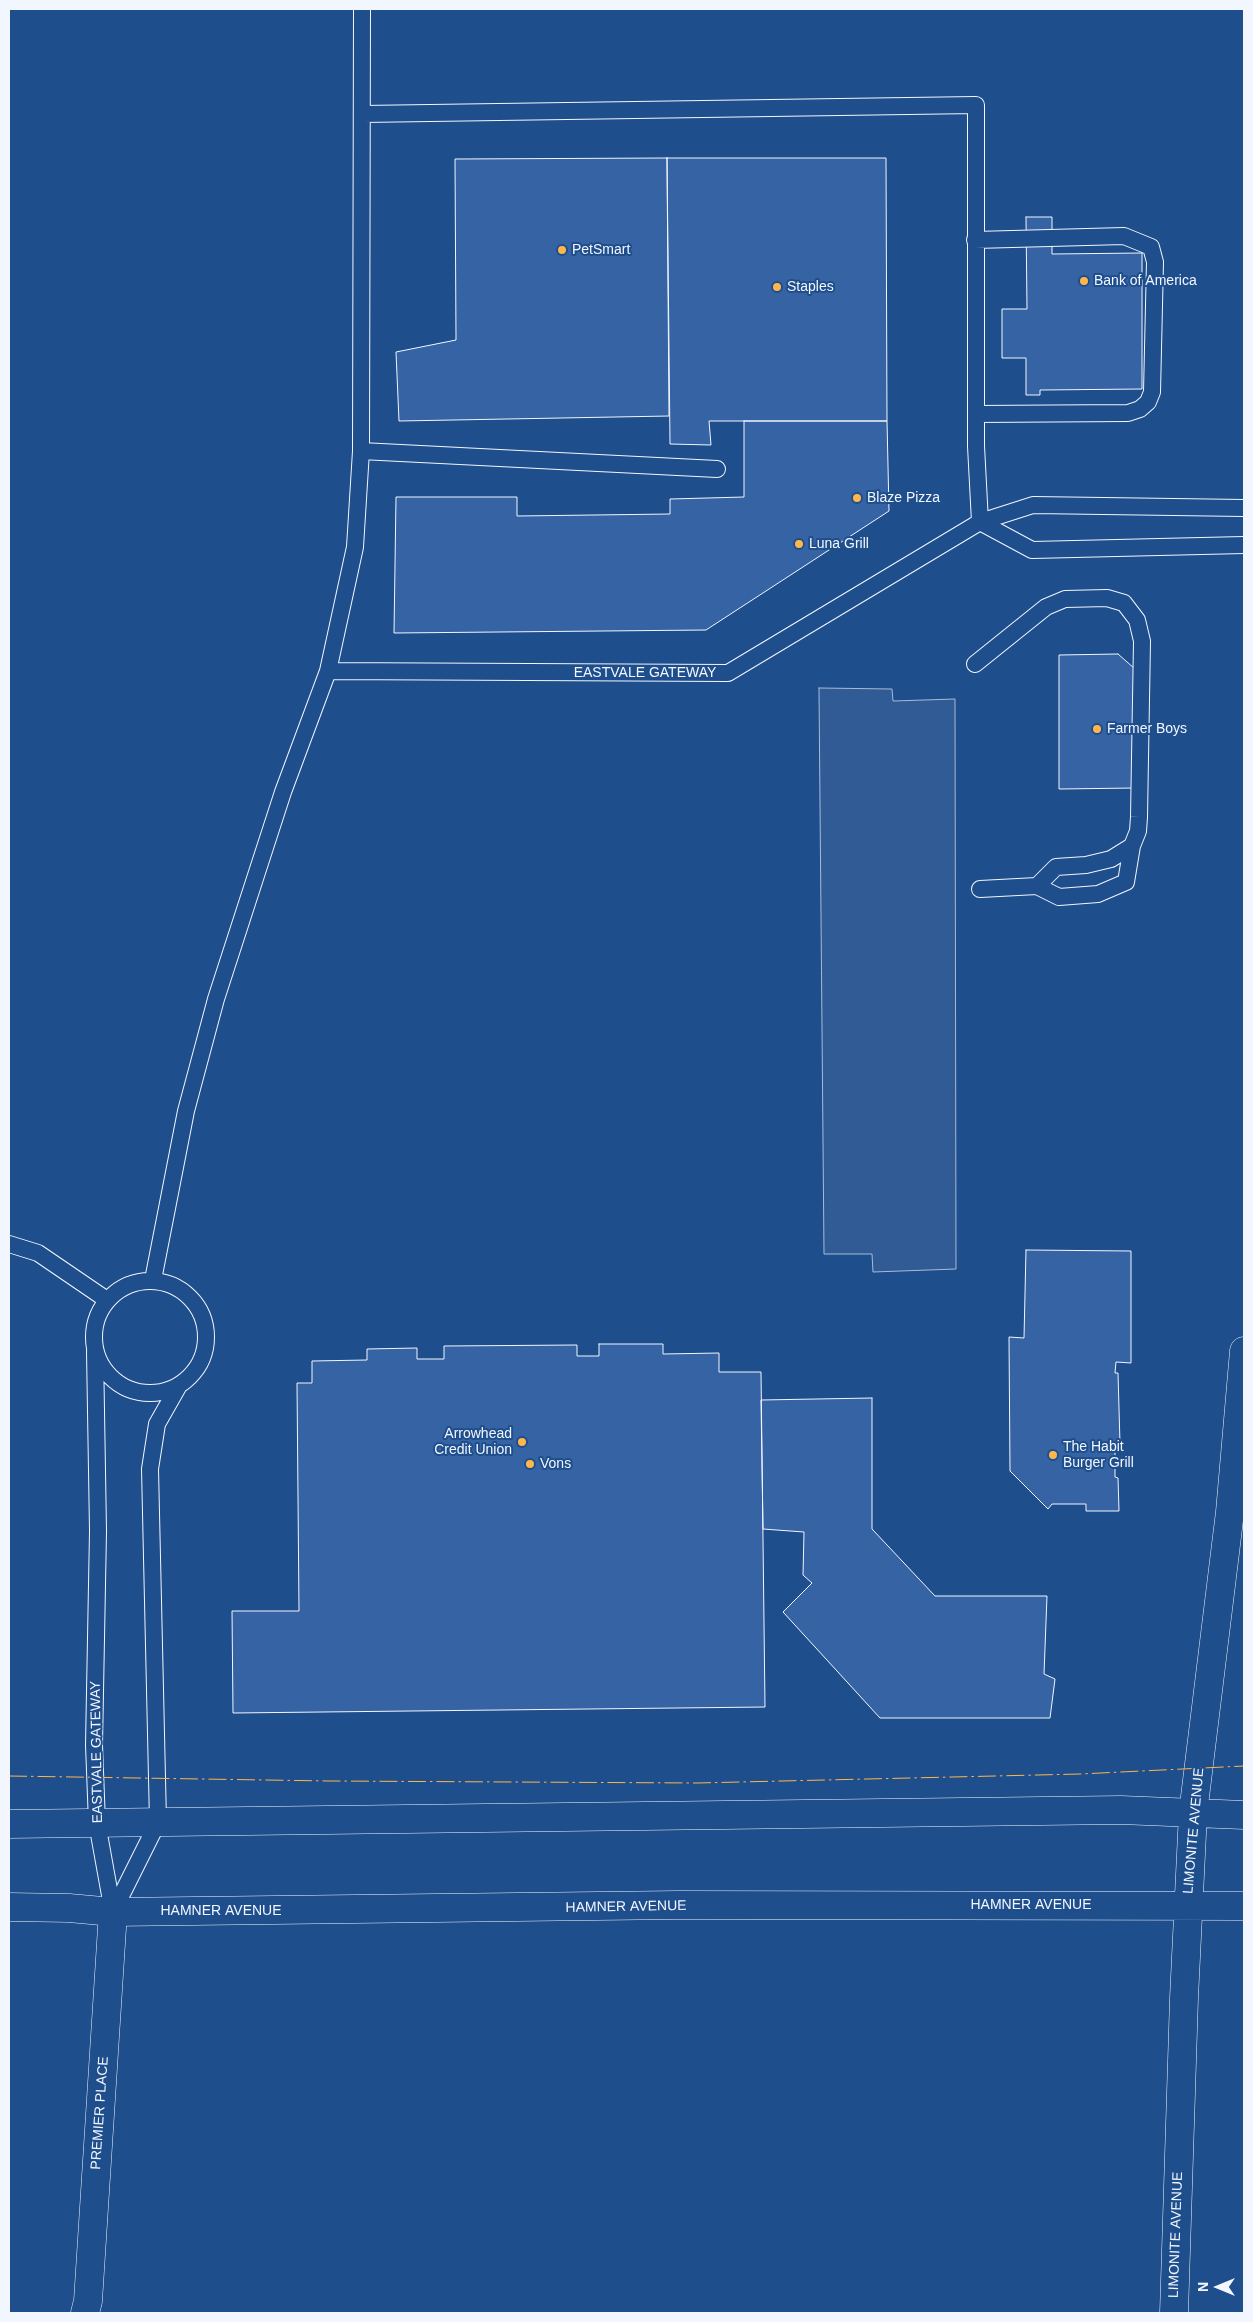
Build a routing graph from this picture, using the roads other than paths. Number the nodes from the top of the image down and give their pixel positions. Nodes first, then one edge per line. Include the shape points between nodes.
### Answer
1 (362, 9) edge
2 (362, 114) junction
3 (975, 240) junction
4 (976, 414) junction
5 (361, 451) junction
6 (717, 469) dead end
7 (1244, 508) edge
8 (980, 522) junction
9 (1244, 545) edge
10 (975, 664) dead end
11 (328, 671) junction
12 (1132, 846) junction
13 (1037, 886) junction
14 (980, 889) dead end
15 (9, 1244) edge
16 (153, 1280) junction
17 (107, 1300) junction
18 (95, 1350) junction
19 (1244, 1350) edge
20 (178, 1387) junction
21 (1193, 1813) junction
22 (1244, 1815) edge
23 (158, 1822) junction
24 (97, 1823) junction
25 (9, 1824) edge
26 (1188, 1905) junction
27 (1244, 1906) edge
28 (9, 1907) edge
29 (113, 1912) junction
30 (85, 2313) edge
31 (1174, 2313) edge

1 - 2 lane
2 - 3 lane via 976,105
2 - 5 lane
3 - 4 lane
3 - 4 lane via 1124,236 1151,247 1154,262 1152,392 1140,410 1128,413
4 - 8 lane
5 - 6 lane
5 - 11 lane via 355,546
7 - 8 lane, EASTVALE GATEWAY via 1033,505
8 - 9 lane via 1032,550
8 - 11 lane, EASTVALE GATEWAY via 728,673
10 - 12 lane via 1046,607 1065,599 1107,598 1124,603 1137,620 1142,641 1139,817
11 - 16 lane via 283,792 216,999 186,1111
12 - 13 lane via 1111,858 1086,865 1056,867
12 - 13 lane via 1126,882 1098,894 1059,897
13 - 14 lane
15 - 17 lane via 38,1253
16 - 17 lane via 136,1282
16 - 20 lane via 171,1284 188,1294 206,1326 207,1344 202,1361 192,1376
17 - 18 lane via 98,1315
18 - 20 lane via 113,1380 128,1389 144,1394
18 - 24 lane, EASTVALE GATEWAY via 98,1531 94,1745
19 - 21 main road, LIMONITE AVENUE via 1230,1512
20 - 23 lane via 157,1424 150,1469
21 - 22 main road
21 - 23 main road via 1121,1810
21 - 26 main road, LIMONITE AVENUE
23 - 24 main road
23 - 29 lane
24 - 25 main road
24 - 29 lane, EASTVALE GATEWAY
26 - 27 main road, HAMNER AVENUE
26 - 29 main road, HAMNER AVENUE via 698,1905
26 - 31 main road, LIMONITE AVENUE
28 - 29 main road, HAMNER AVENUE
29 - 30 main road, PREMIER PLACE

